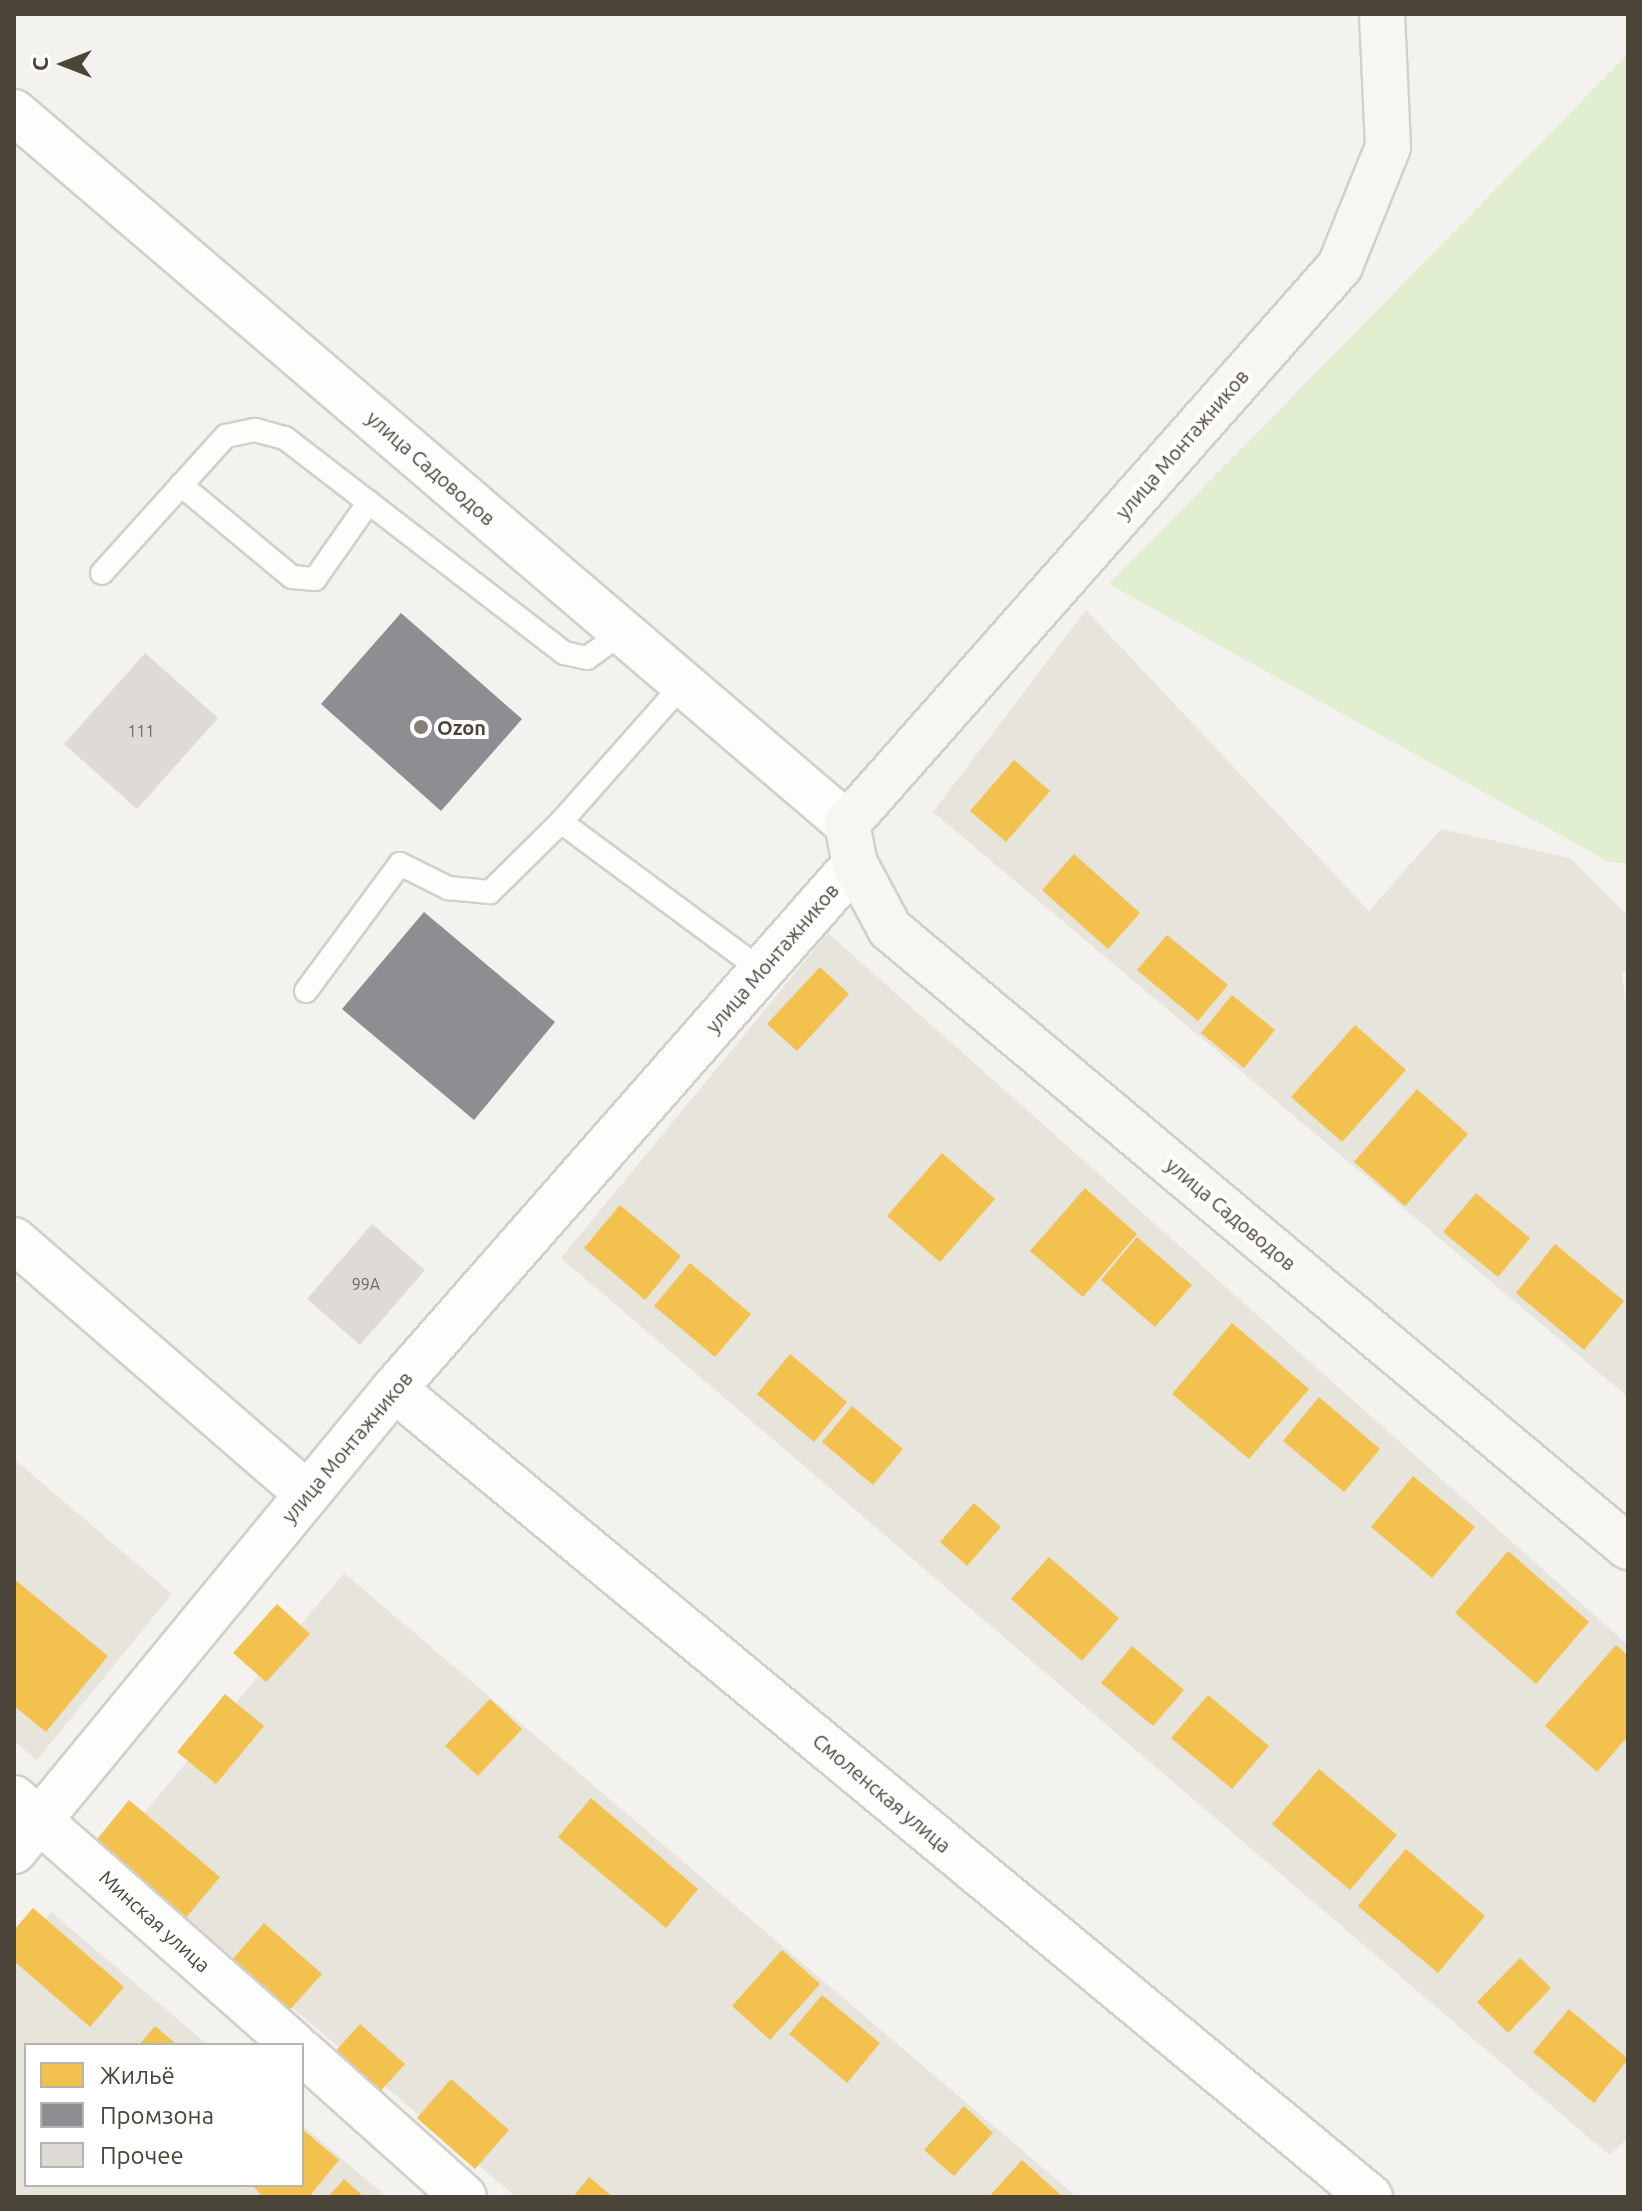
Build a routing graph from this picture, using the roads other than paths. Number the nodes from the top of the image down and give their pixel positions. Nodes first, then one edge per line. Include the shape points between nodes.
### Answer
1 (1382, 14) edge
2 (14, 112) edge
3 (181, 485) junction
4 (369, 502) junction
5 (102, 573) dead end
6 (623, 632) junction
7 (683, 684) junction
8 (561, 822) junction
9 (851, 844) junction
10 (761, 970) junction
11 (306, 991) dead end
12 (14, 1240) edge
13 (394, 1389) junction
14 (307, 1494) junction
15 (1628, 1547) edge
16 (23, 1822) edge
17 (292, 2043) edge
18 (304, 2054) edge
19 (464, 2197) edge
20 (1370, 2197) edge

1 - 9 main road, улица Монтажников via 1388,147 1340,266
2 - 6 street, улица Садоводов
3 - 4 lane via 226,436 255,430 285,438
3 - 4 lane via 292,577 315,579
3 - 5 lane
4 - 6 lane via 564,653 587,658
6 - 7 street, улица Садоводов
7 - 8 lane
7 - 9 street, улица Садоводов
8 - 10 lane
8 - 11 lane via 490,892 448,888 400,864
9 - 10 street, улица Монтажников
9 - 15 main road, улица Садоводов via 890,929
10 - 13 street, улица Монтажников
12 - 14 street
13 - 14 street, улица Монтажников
13 - 20 street, Смоленская улица
14 - 16 street, улица Монтажников
16 - 17 street, Минская улица
18 - 19 street

